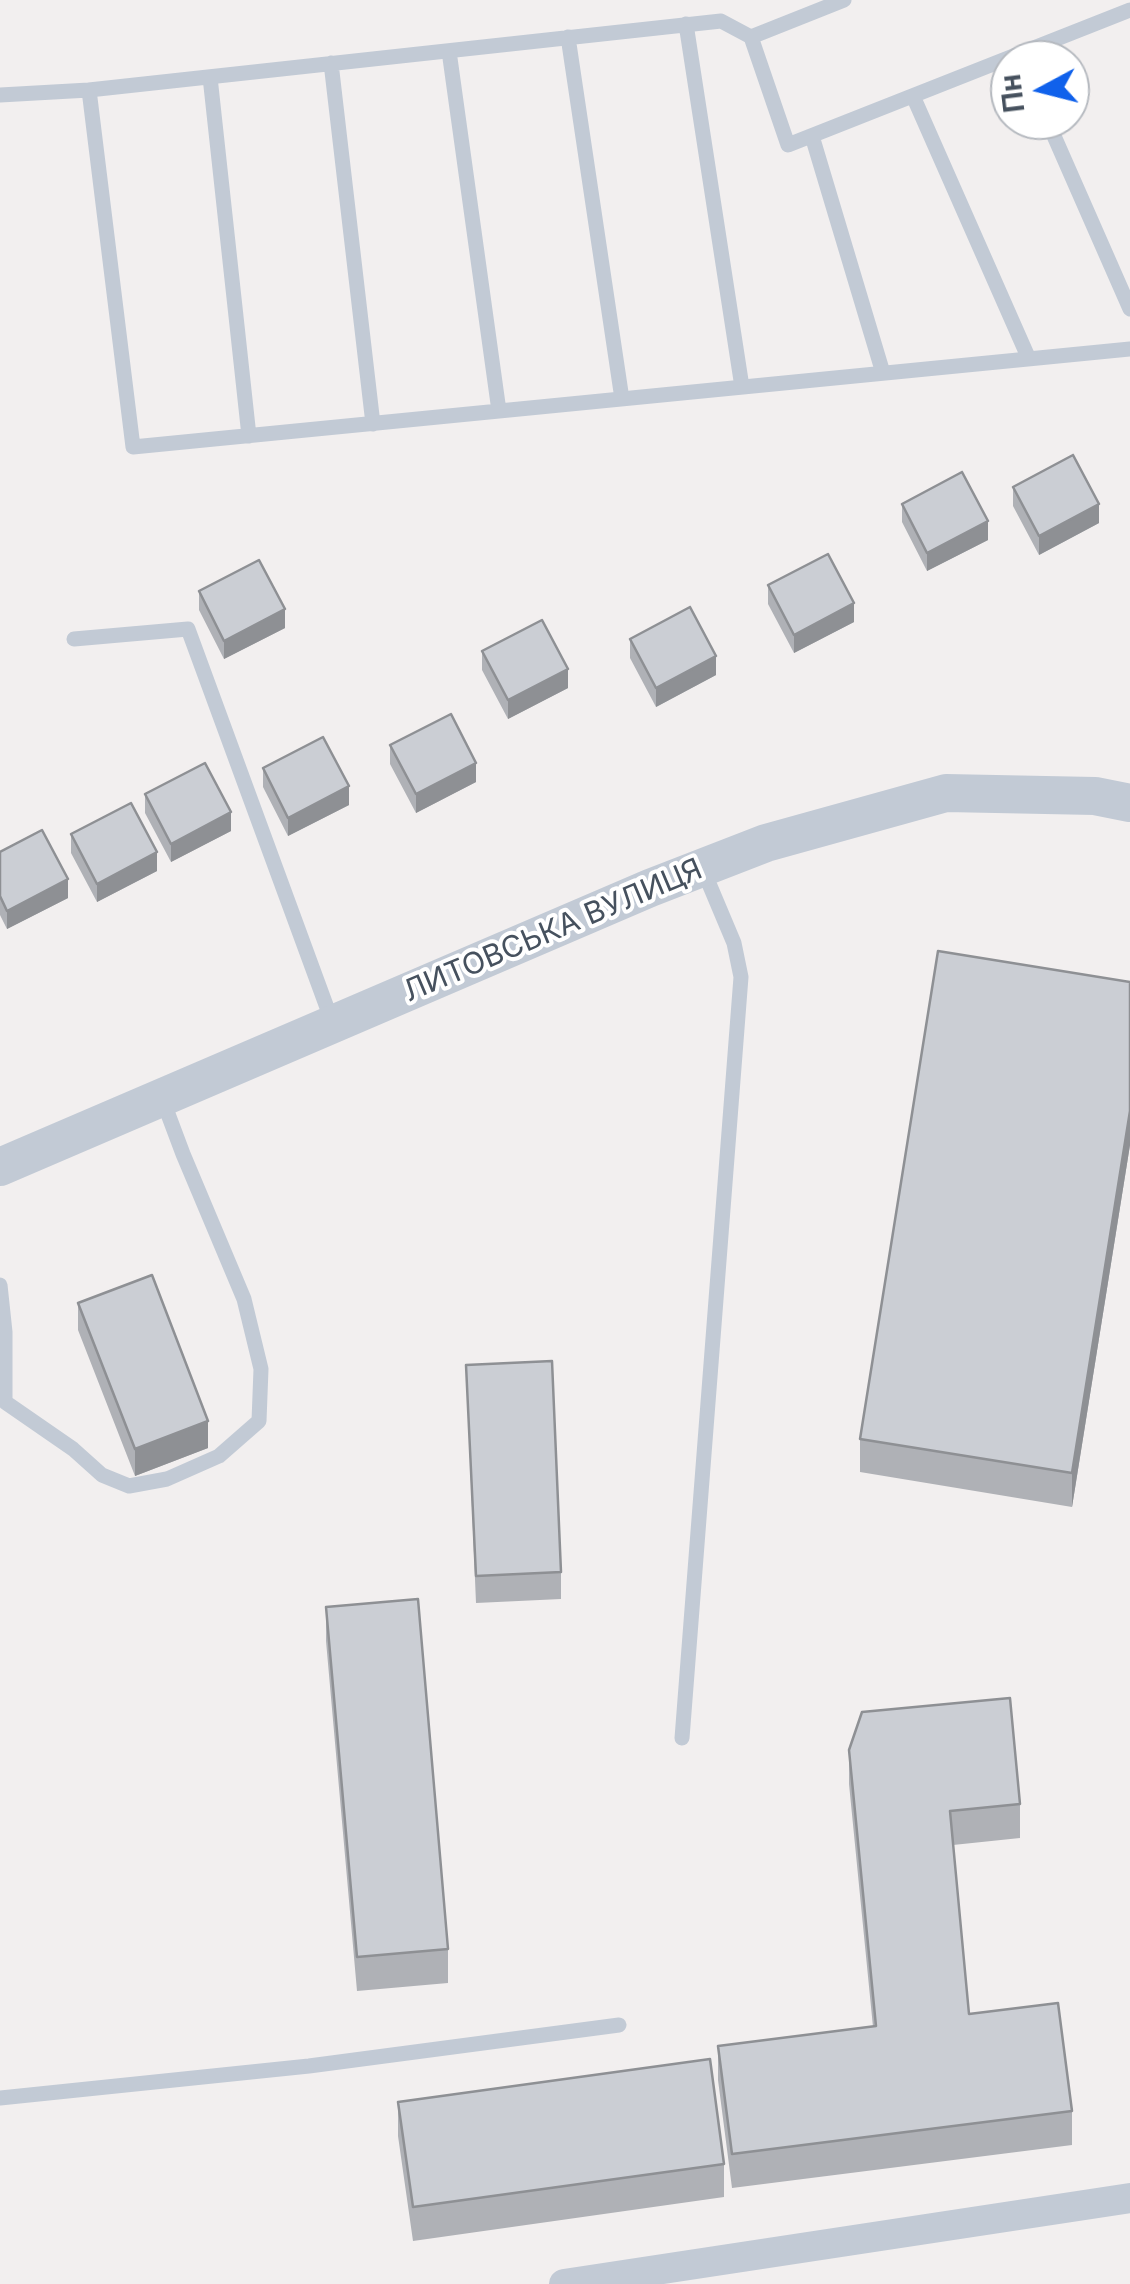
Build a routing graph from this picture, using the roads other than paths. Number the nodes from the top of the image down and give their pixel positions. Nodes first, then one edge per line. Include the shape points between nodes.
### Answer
1 (844, 0) edge
2 (1130, 10) edge
3 (686, 24) junction
4 (568, 37) junction
5 (752, 37) junction
6 (1059, 40) edge
7 (450, 50) junction
8 (331, 64) junction
9 (990, 68) edge
10 (210, 77) junction
11 (89, 90) junction
12 (0, 95) edge
13 (912, 96) junction
14 (812, 136) junction
15 (1055, 140) edge
16 (1130, 309) edge
17 (1130, 349) edge
18 (1029, 359) junction
19 (883, 373) junction
20 (742, 387) junction
21 (622, 399) junction
22 (499, 411) junction
23 (373, 424) junction
24 (248, 436) junction
25 (74, 639) dead end
26 (1130, 803) edge
27 (702, 868) junction
28 (333, 1024) junction
29 (162, 1098) junction
30 (0, 1167) edge
31 (0, 1286) edge
32 (3, 1403) edge
33 (682, 1738) dead end
34 (619, 2025) dead end
35 (0, 2098) edge
36 (1130, 2198) edge
37 (564, 2284) edge

1 - 5 lane
2 - 6 lane
3 - 4 lane
3 - 5 lane via 721,20
3 - 20 lane
4 - 7 lane
4 - 21 lane
5 - 14 lane via 788,145
7 - 8 lane
7 - 22 lane
8 - 10 lane
8 - 23 lane
9 - 13 lane
10 - 11 lane
10 - 24 lane
11 - 12 lane
11 - 24 lane via 133,447
13 - 14 lane
13 - 18 lane
14 - 19 lane
15 - 16 lane
17 - 18 lane
18 - 19 lane
19 - 20 lane
20 - 21 lane
21 - 22 lane
22 - 23 lane
23 - 24 lane
25 - 28 lane via 188,629
26 - 27 street, ЛИТОВСЬКА ВУЛИЦЯ via 1095,796 946,793 766,843
27 - 28 street, ЛИТОВСЬКА ВУЛИЦЯ
27 - 33 lane via 742,977
28 - 29 street, ЛИТОВСЬКА ВУЛИЦЯ
29 - 30 street, ЛИТОВСЬКА ВУЛИЦЯ
29 - 32 lane via 244,1298 261,1369 259,1421 219,1456 129,1486 102,1475
31 - 32 lane
34 - 35 lane
36 - 37 street

